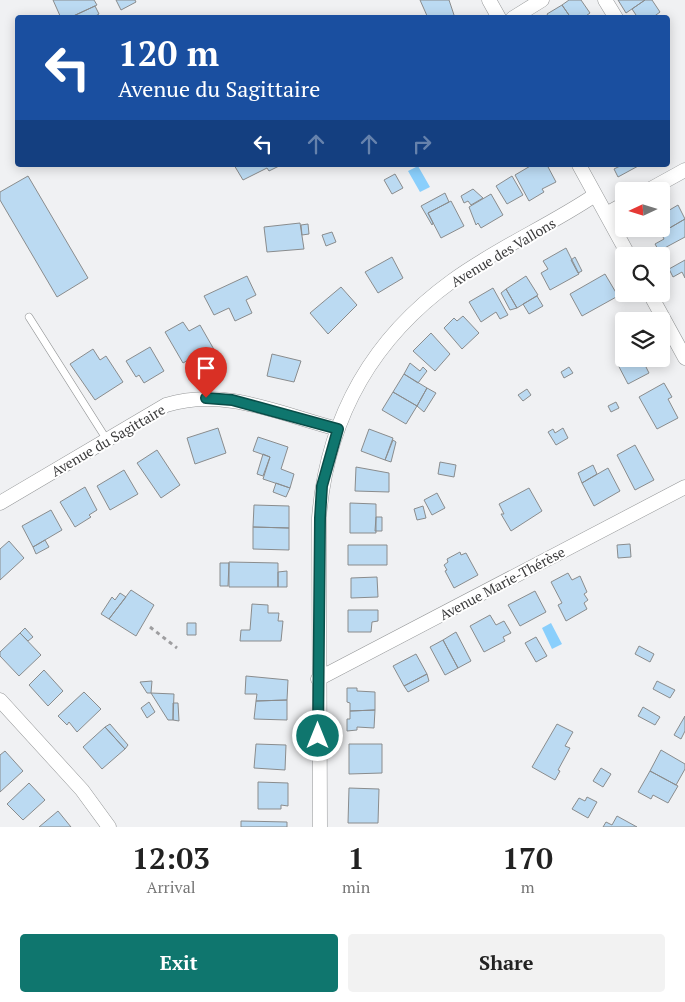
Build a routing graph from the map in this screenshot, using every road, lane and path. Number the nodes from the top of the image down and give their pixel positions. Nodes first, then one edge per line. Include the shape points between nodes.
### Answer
1 (489, 0) edge
2 (542, 0) edge
3 (605, 0) edge
4 (497, 15) edge
5 (518, 15) edge
6 (614, 15) edge
7 (580, 167) edge
8 (685, 170) edge
9 (663, 182) edge
10 (595, 195) junction
11 (615, 209) edge
12 (606, 214) junction
13 (624, 247) edge
14 (654, 302) edge
15 (29, 317) dead end
16 (685, 358) edge
17 (338, 429) junction
18 (107, 440) junction
19 (685, 487) edge
20 (0, 502) edge
21 (150, 628) dead end
22 (177, 648) dead end
23 (318, 679) junction
24 (0, 700) edge
25 (109, 827) edge
26 (320, 827) edge

1 - 4 street
2 - 5 street
3 - 6 street
7 - 10 street
8 - 9 street
10 - 12 street
10 - 17 street, Avenue des Vallons via 452,281 418,309 388,339 366,368 347,403
11 - 12 street
12 - 13 street
14 - 16 street
15 - 18 lane
17 - 18 street, Avenue du Sagittaire via 232,400 206,398 166,406
17 - 23 street, Avenue des Vallons via 322,486
18 - 20 street, Avenue du Sagittaire
19 - 23 street, Avenue Marie-Thérèse
21 - 22 path
23 - 26 street, Avenue des Vallons
24 - 25 street via 77,784

